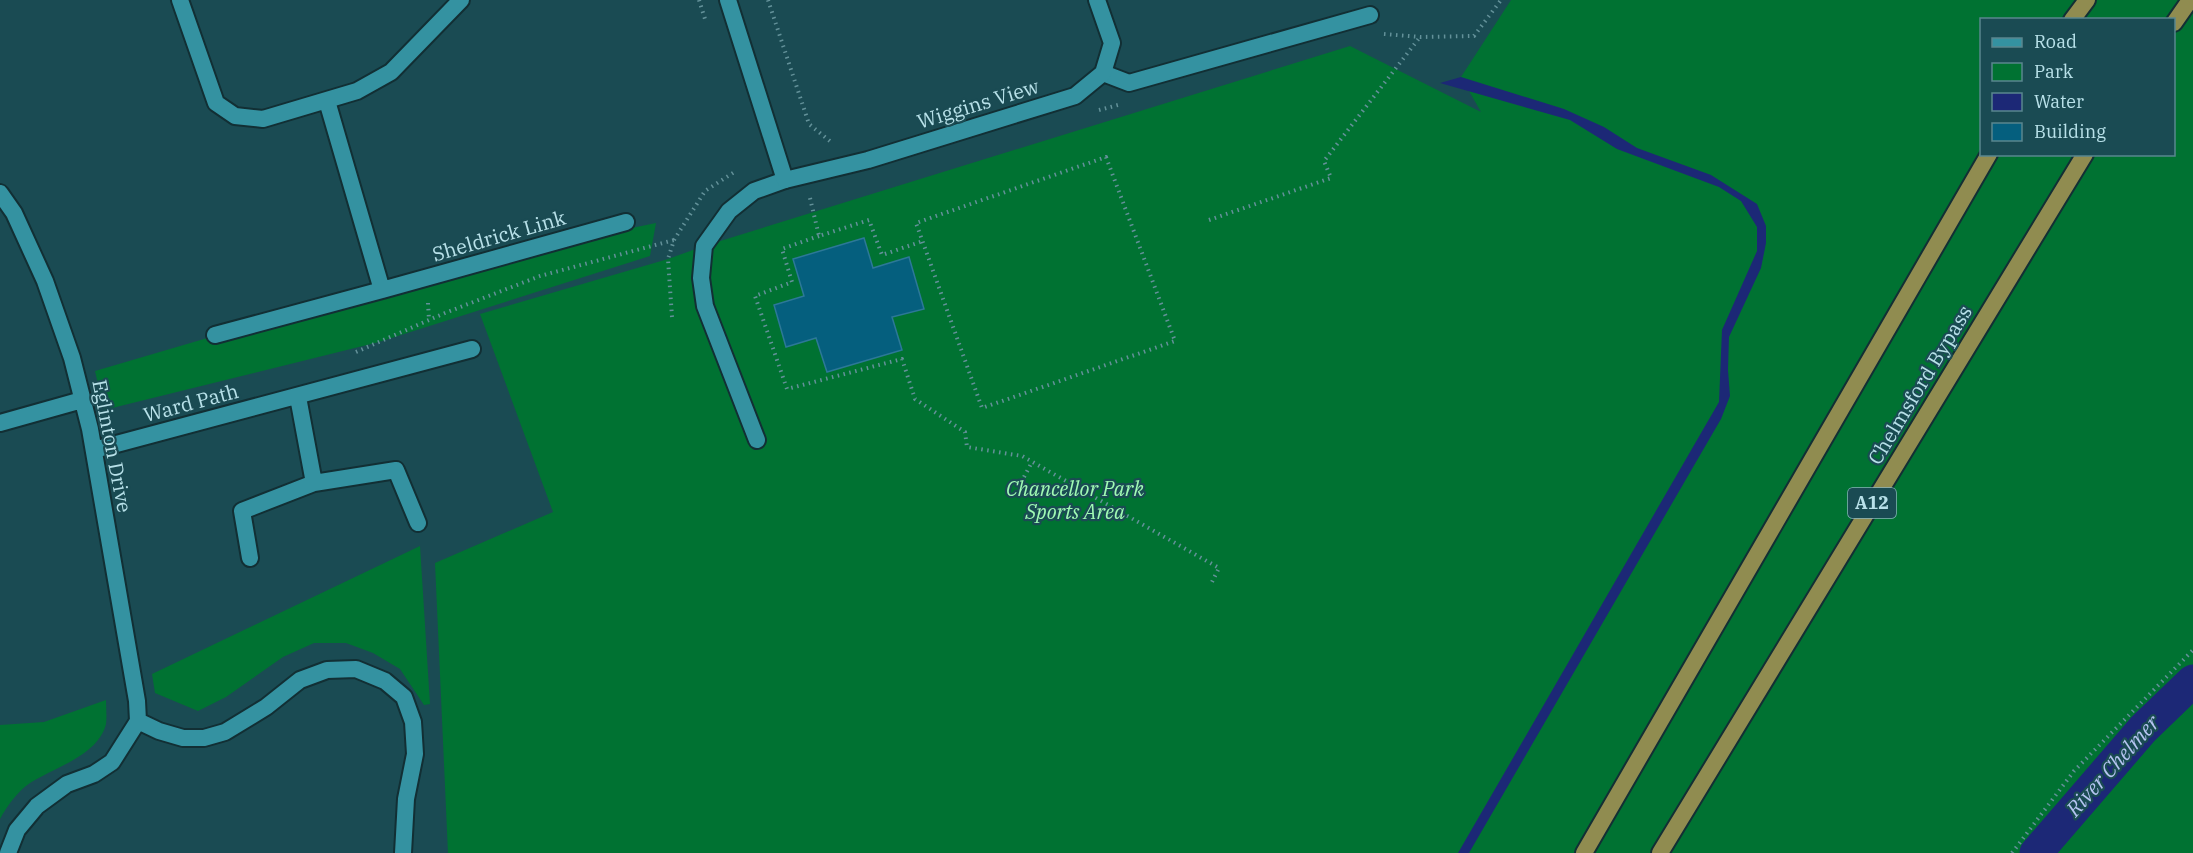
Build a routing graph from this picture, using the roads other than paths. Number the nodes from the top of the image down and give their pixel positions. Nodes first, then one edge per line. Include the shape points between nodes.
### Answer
1 (180, 0) edge
2 (728, 0) edge
3 (1097, 0) edge
4 (2087, 0) edge
5 (2190, 0) edge
6 (451, 3) edge
7 (1370, 15) dead end
8 (2074, 18) edge
9 (2175, 22) edge
10 (1103, 73) junction
11 (327, 101) junction
12 (1988, 156) edge
13 (2084, 156) edge
14 (784, 180) junction
15 (0, 193) edge
16 (626, 222) dead end
17 (382, 290) junction
18 (215, 335) dead end
19 (472, 349) dead end
20 (298, 397) junction
21 (82, 400) junction
22 (0, 423) edge
23 (757, 440) dead end
24 (94, 450) junction
25 (314, 483) junction
26 (418, 523) dead end
27 (250, 558) dead end
28 (138, 721) junction
29 (8, 853) edge
30 (403, 853) edge
31 (1584, 853) edge
32 (1659, 853) edge

1 - 11 street via 216,103 235,116 263,119
2 - 14 street
3 - 10 street via 1112,43
4 - 8 highway
5 - 9 highway
6 - 11 street via 391,72 357,91
7 - 10 street via 1129,83
10 - 14 street, Wiggins View via 1075,96 868,160
11 - 17 street
12 - 31 highway
13 - 32 highway, Chelmsford Bypass / A12
14 - 23 street, Wiggins View via 754,191 729,211 704,246 701,278 705,306
15 - 21 street, Eglinton Drive via 14,213 45,281
16 - 17 street, Sheldrick Link
17 - 18 street, Sheldrick Link
19 - 20 street, Ward Path
20 - 24 street, Ward Path
20 - 25 street
21 - 22 street
21 - 24 street, Eglinton Drive
24 - 28 street, Eglinton Drive
25 - 26 street via 396,470
25 - 27 street via 242,511
28 - 29 street via 112,762 68,784 37,806 17,830
28 - 30 street via 183,738 204,738 225,732 300,680 327,670 356,669 385,681 404,698 413,722 415,754 406,799

